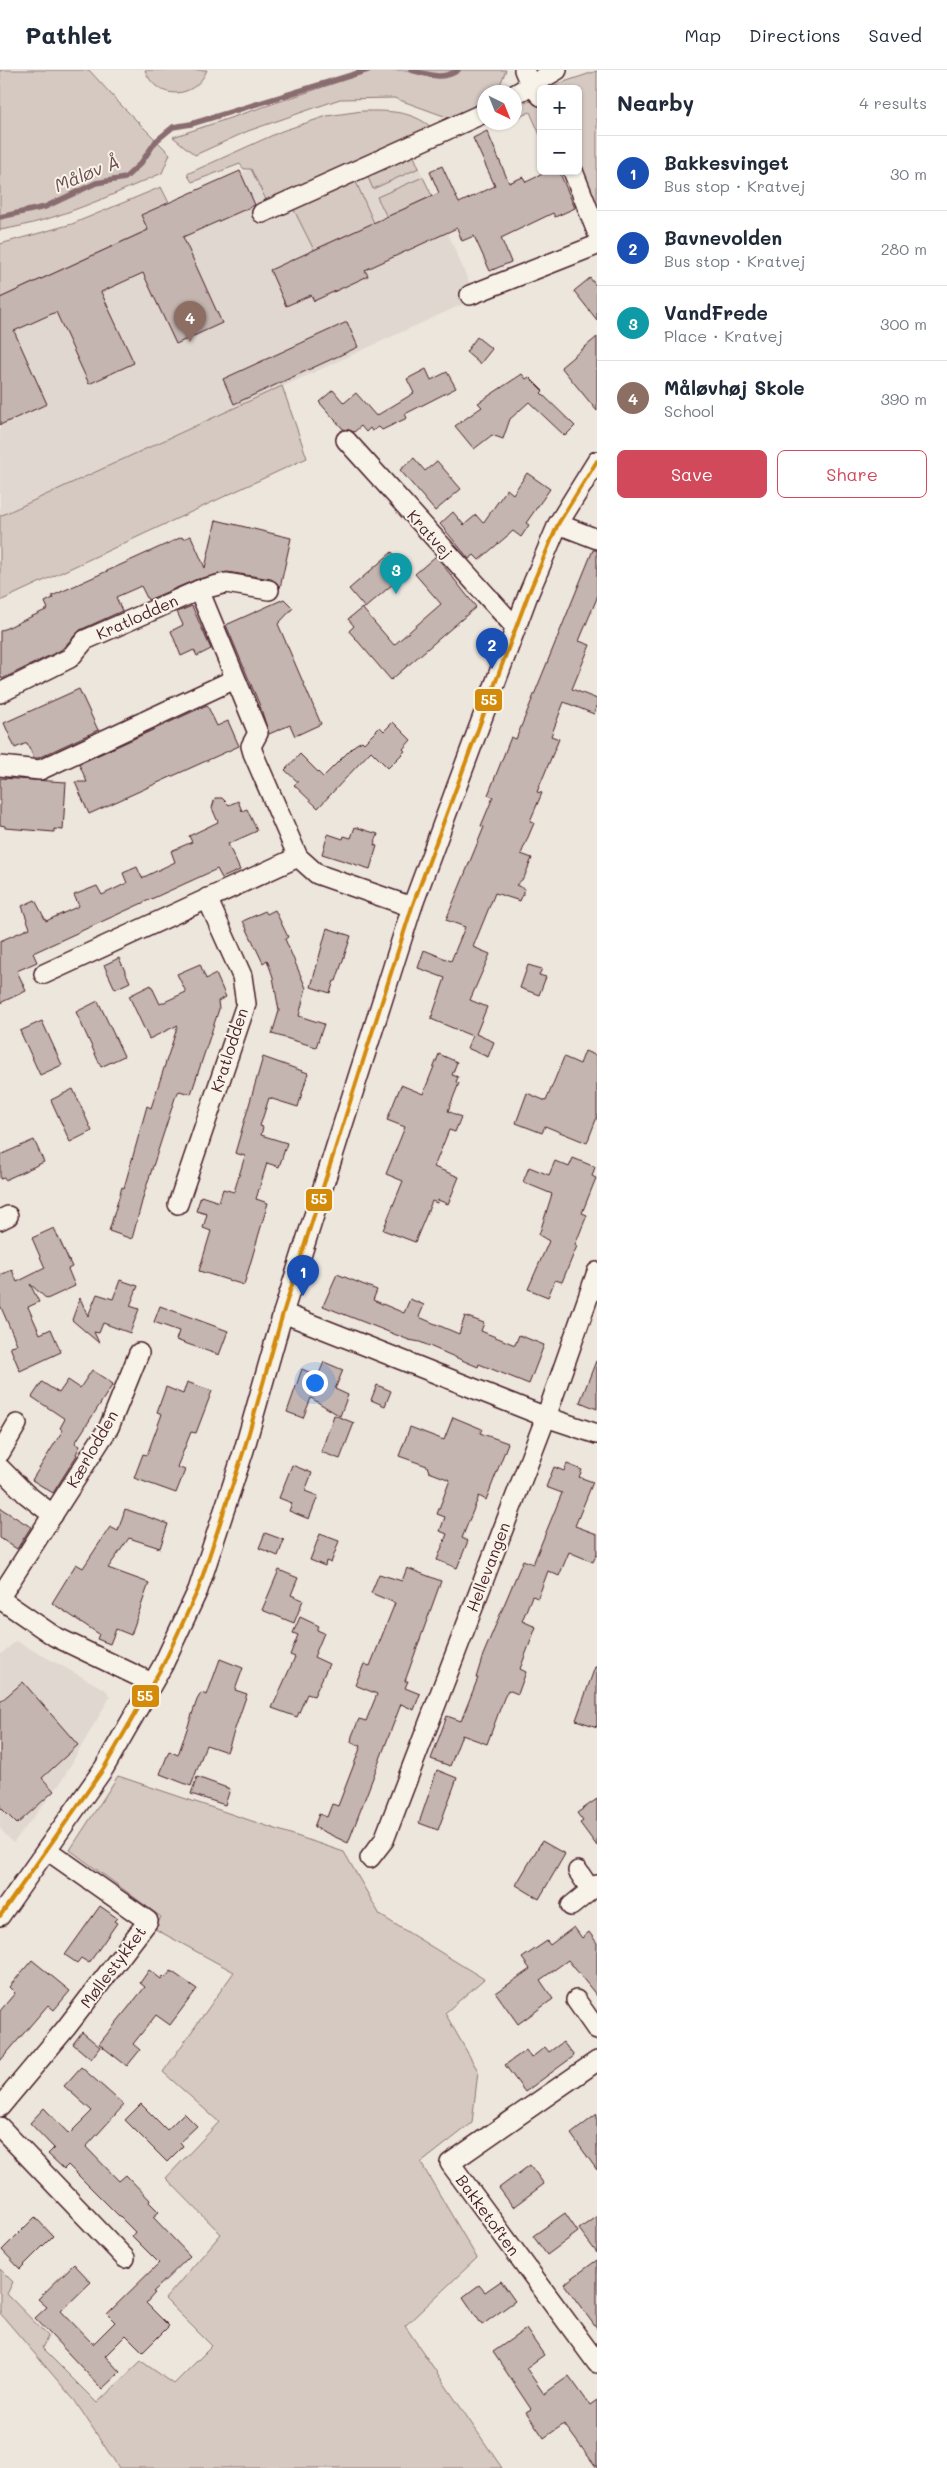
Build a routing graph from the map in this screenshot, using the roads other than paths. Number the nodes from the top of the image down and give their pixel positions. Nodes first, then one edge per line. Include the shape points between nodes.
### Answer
1 (557, 70) edge
2 (527, 86) edge
3 (477, 116) edge
4 (575, 175) edge
5 (262, 213) dead end
6 (597, 232) edge
7 (597, 245) edge
8 (470, 295) dead end
9 (346, 440) dead end
10 (597, 461) edge
11 (558, 524) junction
12 (597, 539) edge
13 (199, 590) junction
14 (269, 590) dead end
15 (515, 627) junction
16 (235, 679) junction
17 (0, 693) edge
18 (0, 766) edge
19 (298, 857) junction
20 (207, 898) junction
21 (412, 907) junction
22 (44, 974) dead end
23 (178, 1204) dead end
24 (597, 1272) edge
25 (283, 1313) junction
26 (139, 1353) dead end
27 (546, 1417) junction
28 (17, 1424) dead end
29 (597, 1434) edge
30 (0, 1453) edge
31 (0, 1468) edge
32 (53, 1515) junction
33 (3, 1606) edge
34 (152, 1683) junction
35 (47, 1850) junction
36 (370, 1858) dead end
37 (578, 1871) dead end
38 (594, 1887) edge
39 (571, 1906) dead end
40 (0, 1916) edge
41 (576, 2000) dead end
42 (597, 2030) edge
43 (597, 2061) edge
44 (0, 2107) edge
45 (0, 2127) edge
46 (125, 2258) dead end
47 (597, 2363) edge

1 - 2 street
3 - 5 street
4 - 6 street
7 - 8 street
9 - 15 street, Kratvej
10 - 11 street
11 - 12 street
11 - 15 street
13 - 14 street, Kratlodden via 226,583
13 - 16 street, Kratlodden
13 - 17 street, Kratlodden via 85,640 70,658
15 - 21 street
16 - 18 street via 40,770
16 - 19 street, Kratlodden via 258,733 251,746 252,753
19 - 20 street
19 - 21 street, Kratlodden via 317,874
20 - 22 street
20 - 23 street, Kratlodden via 242,976 246,1004
21 - 25 street
24 - 27 street, Hellevangen
25 - 27 street
25 - 34 street via 206,1570
26 - 32 street, Kærlodden via 109,1427
27 - 29 street
27 - 36 street, Hellevangen via 384,1840
28 - 30 street
31 - 32 street
32 - 33 street, Kærlodden
33 - 34 street, Kærlodden via 54,1636
34 - 35 street via 104,1768
35 - 40 street
35 - 44 street, Møllestykket via 148,1921
37 - 38 street
38 - 39 street
41 - 42 street
43 - 47 street, Bakketoften via 450,2163
45 - 46 street

